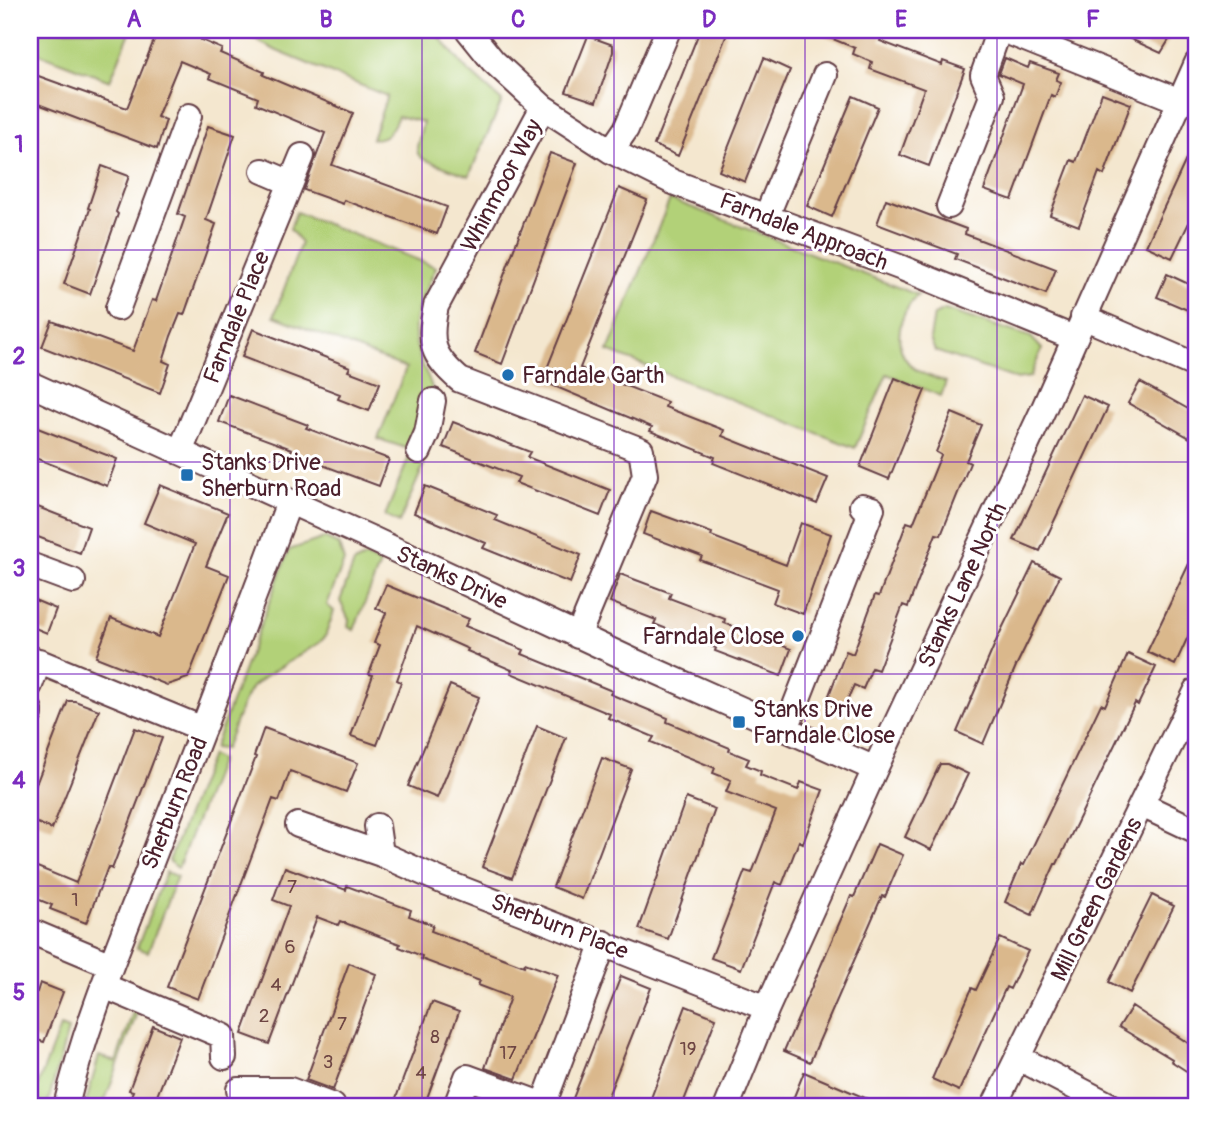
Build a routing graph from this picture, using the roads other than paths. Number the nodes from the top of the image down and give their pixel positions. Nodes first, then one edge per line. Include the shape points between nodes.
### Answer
1 (468, 30) edge
2 (1001, 30) edge
3 (659, 33) edge
4 (1197, 63) edge
5 (825, 75) dead end
6 (1180, 101) junction
7 (543, 107) junction
8 (189, 116) dead end
9 (611, 151) junction
10 (302, 156) dead end
11 (263, 171) dead end
12 (291, 183) junction
13 (949, 206) dead end
14 (767, 215) junction
15 (118, 308) dead end
16 (1078, 327) junction
17 (1197, 366) edge
18 (30, 384) edge
19 (433, 401) dead end
20 (419, 451) dead end
21 (180, 452) junction
22 (289, 502) junction
23 (862, 506) dead end
24 (30, 565) edge
25 (73, 581) dead end
26 (578, 636) junction
27 (34, 659) edge
28 (30, 685) edge
29 (1197, 691) edge
30 (203, 729) junction
31 (786, 729) junction
32 (875, 769) junction
33 (1142, 805) junction
34 (298, 825) dead end
35 (377, 826) dead end
36 (1197, 831) edge
37 (381, 854) junction
38 (30, 931) edge
39 (604, 943) junction
40 (108, 976) junction
41 (767, 1008) junction
42 (224, 1057) dead end
43 (1019, 1058) junction
44 (240, 1090) dead end
45 (731, 1105) edge
46 (66, 1106) edge
47 (333, 1106) edge
48 (456, 1106) edge
49 (544, 1106) edge
50 (994, 1106) edge
51 (1111, 1106) edge

1 - 7 street, Whinmoor Way via 493,61
2 - 6 street
2 - 13 street via 983,75 992,96
3 - 9 street via 626,129
4 - 6 street, Stanks Lane North
5 - 14 street
6 - 16 street, Stanks Lane North
7 - 9 street, Farndale Approach
7 - 26 street, Whinmoor Way via 436,306 430,331 440,363 460,380 641,450 645,475
8 - 15 street
9 - 14 street, Farndale Approach via 673,182
10 - 12 street, Farndale Place
11 - 12 street
12 - 21 street, Farndale Place
14 - 16 street, Farndale Approach
16 - 17 street, Farndale Approach
16 - 32 street, Stanks Lane North
18 - 21 street, Stanks Drive
19 - 20 street
21 - 22 street, Stanks Drive
22 - 26 street, Stanks Drive
22 - 30 street, Sherburn Road
23 - 31 street via 872,509
24 - 25 street
26 - 31 street, Stanks Drive
27 - 28 street
27 - 30 street
29 - 33 street, Mill Green Gardens
30 - 40 street, Sherburn Road
31 - 32 street, Stanks Drive
32 - 41 street, Stanks Lane North
33 - 36 street
33 - 43 street, Mill Green Gardens
34 - 37 street, Sherburn Place
35 - 37 street
37 - 39 street, Sherburn Place
38 - 40 street
39 - 41 street, Sherburn Place
39 - 49 street
40 - 42 street via 223,1036
40 - 46 street, Sherburn Road
41 - 45 street, Stanks Lane North
43 - 50 street, Mill Green Gardens
43 - 51 street
44 - 47 street via 290,1090
48 - 49 street via 467,1077

